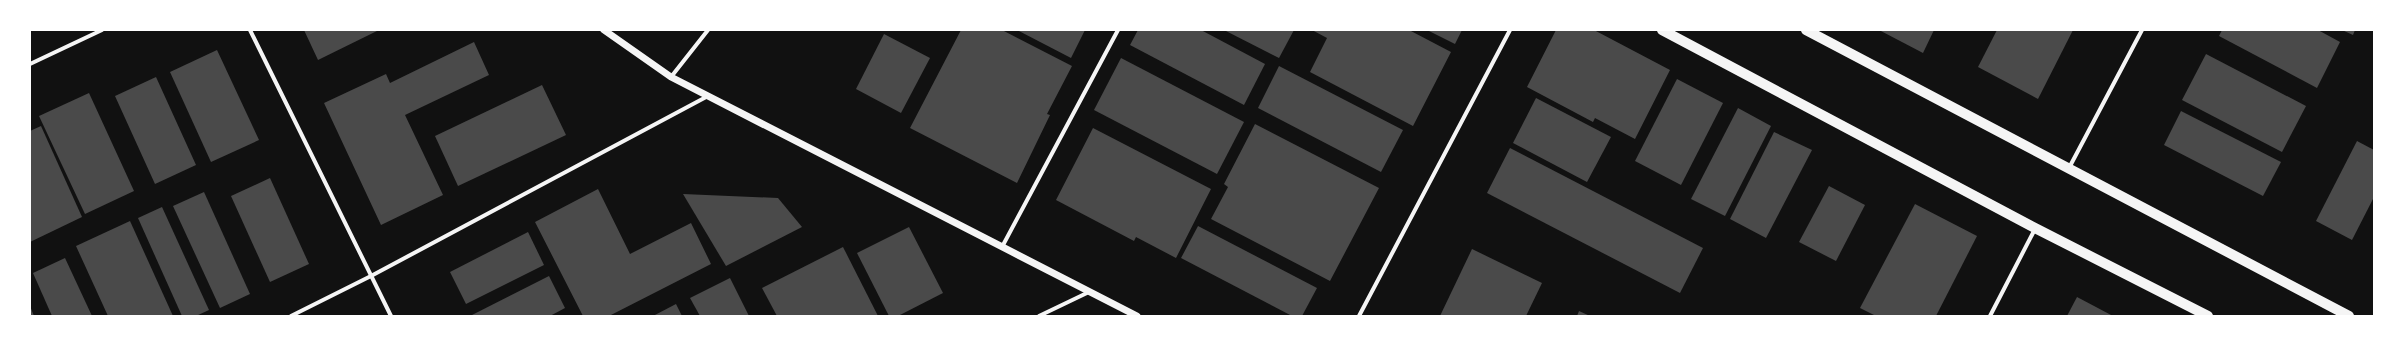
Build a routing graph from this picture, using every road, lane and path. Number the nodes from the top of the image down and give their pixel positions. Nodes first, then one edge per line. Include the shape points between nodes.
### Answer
1 (102, 30) edge
2 (250, 30) edge
3 (604, 30) edge
4 (708, 30) edge
5 (1118, 30) edge
6 (1510, 30) edge
7 (1662, 30) edge
8 (1806, 30) edge
9 (2142, 30) edge
10 (30, 64) edge
11 (671, 76) junction
12 (708, 96) junction
13 (2069, 168) junction
14 (2035, 228) junction
15 (1002, 247) junction
16 (371, 276) junction
17 (1089, 292) junction
18 (291, 316) edge
19 (392, 316) edge
20 (1039, 316) edge
21 (1137, 316) edge
22 (1359, 316) edge
23 (1990, 316) edge
24 (2208, 316) edge
25 (2349, 316) edge

1 - 10 street
2 - 16 street
3 - 11 street
4 - 11 street
5 - 15 street
6 - 22 street
7 - 14 main road
8 - 13 main road
9 - 13 street
11 - 12 street
12 - 15 street
12 - 16 street
13 - 25 main road
14 - 23 street
14 - 24 main road
15 - 17 street
16 - 18 street
16 - 19 street
17 - 20 street
17 - 21 street

